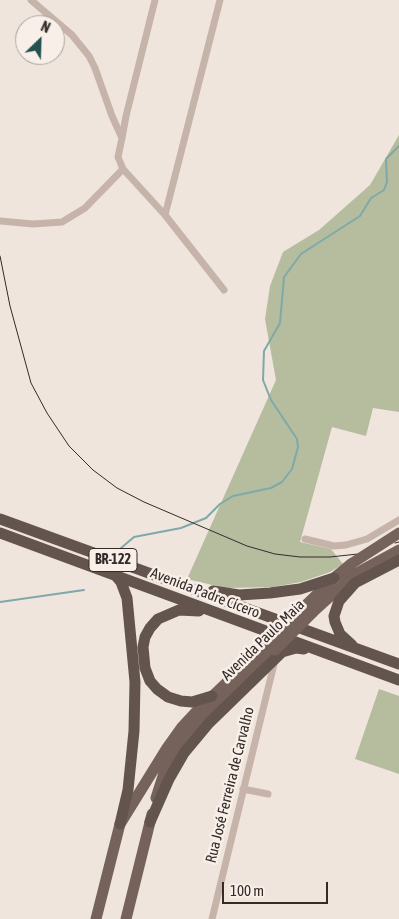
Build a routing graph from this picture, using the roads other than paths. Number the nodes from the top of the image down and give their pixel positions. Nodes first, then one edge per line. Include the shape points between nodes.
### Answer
1 (31, 0) edge
2 (155, 0) edge
3 (220, 0) edge
4 (122, 138) junction
5 (123, 169) junction
6 (165, 216) junction
7 (0, 221) edge
8 (224, 290) dead end
9 (0, 519) edge
10 (399, 520) edge
11 (0, 533) edge
12 (399, 533) edge
13 (305, 539) dead end
14 (399, 550) edge
15 (399, 560) edge
16 (114, 575) junction
17 (334, 578) junction
18 (178, 584) junction
19 (309, 609) junction
20 (220, 615) junction
21 (357, 649) junction
22 (273, 650) junction
23 (317, 650) junction
24 (399, 664) edge
25 (399, 680) edge
26 (212, 696) junction
27 (244, 789) junction
28 (268, 794) dead end
29 (150, 822) junction
30 (120, 824) junction
31 (96, 919) edge
32 (126, 919) edge
33 (212, 919) edge

1 - 4 street via 66,28 82,46 95,68
2 - 4 street
3 - 6 street
4 - 5 street via 118,157
5 - 6 street
5 - 7 street via 85,208 62,222
6 - 8 street
9 - 18 highway, Avenida Padre Cícero / BR-122
10 - 13 street via 367,539 346,545 334,546
11 - 16 highway, Avenida Padre Cícero / BR-122
12 - 17 main road, bridge
14 - 19 main road, Avenida Paulo Maia via 355,574
15 - 21 highway via 356,583 339,600 335,622 344,639
16 - 20 highway, Avenida Padre Cícero / BR-122
16 - 30 highway via 121,582 127,598 135,682 128,790
17 - 18 highway via 300,589 248,595 229,594 188,583
17 - 19 main road
18 - 21 highway, Avenida Padre Cícero / BR-122
19 - 22 main road, bridge
20 - 23 highway, Avenida Padre Cícero / BR-122
20 - 26 highway via 198,610 179,610 168,614 150,628 143,647 150,681 168,697 197,701
21 - 24 highway, Avenida Padre Cícero / BR-122
22 - 23 highway
22 - 26 main road
22 - 27 street, Rua José Ferreira de Carvalho
22 - 29 highway via 184,753
22 - 29 main road, Avenida Paulo Maia via 202,719 182,744 166,770
23 - 25 highway, Avenida Padre Cícero / BR-122
26 - 30 main road via 177,734
27 - 28 street
27 - 33 street, Rua José Ferreira de Carvalho
29 - 32 main road, Avenida Paulo Maia
30 - 31 main road

